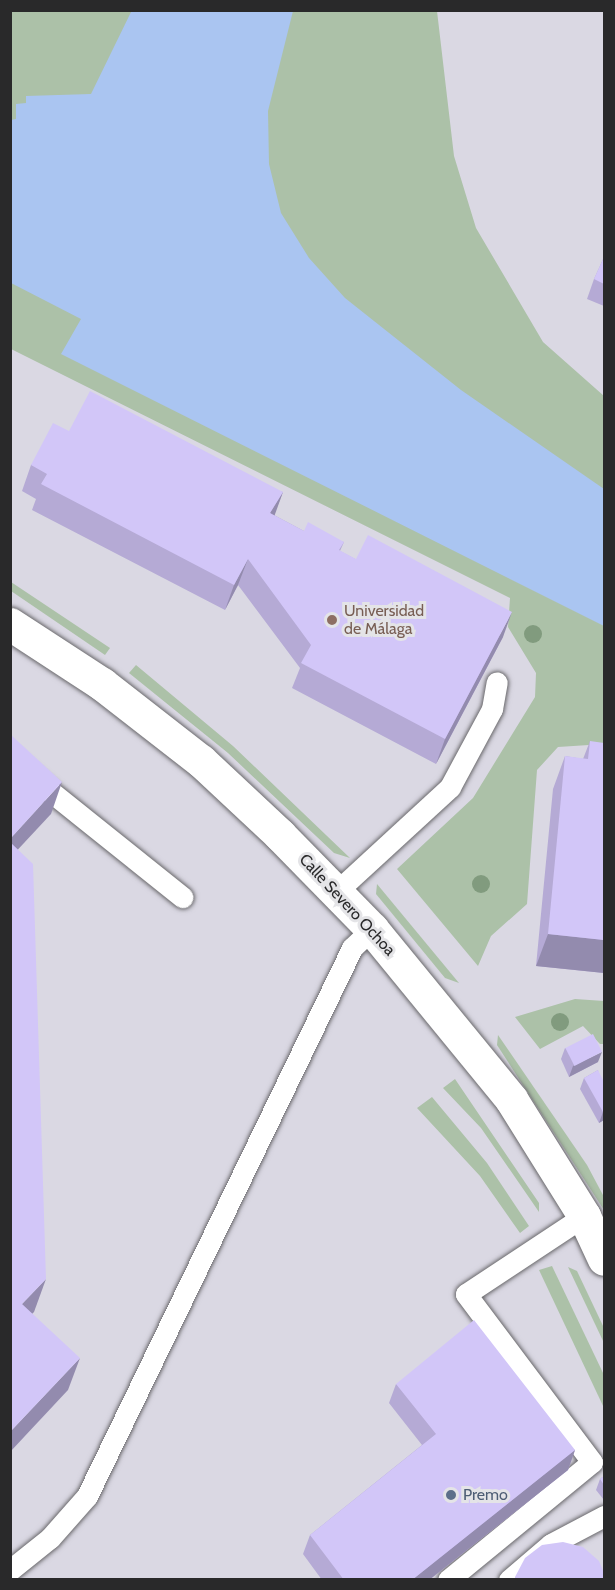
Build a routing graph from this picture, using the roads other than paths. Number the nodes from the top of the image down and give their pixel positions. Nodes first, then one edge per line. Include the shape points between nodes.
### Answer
1 (10, 624) edge
2 (497, 682) dead end
3 (10, 759) edge
4 (336, 892) junction
5 (182, 897) dead end
6 (372, 929) junction
7 (584, 1216) junction
8 (604, 1259) edge
9 (604, 1516) edge
10 (10, 1570) edge
11 (448, 1580) edge
12 (509, 1580) edge

1 - 4 street, Calle Severo Ochoa via 102,684 201,761
2 - 4 lane via 492,709 450,787
3 - 5 lane
4 - 6 street, Calle Severo Ochoa
6 - 7 street, Calle Severo Ochoa via 511,1099
6 - 10 lane via 352,948 342,966 87,1496 50,1538
7 - 8 street, Calle Severo Ochoa
7 - 11 lane via 466,1294 592,1462
9 - 12 lane via 551,1544

